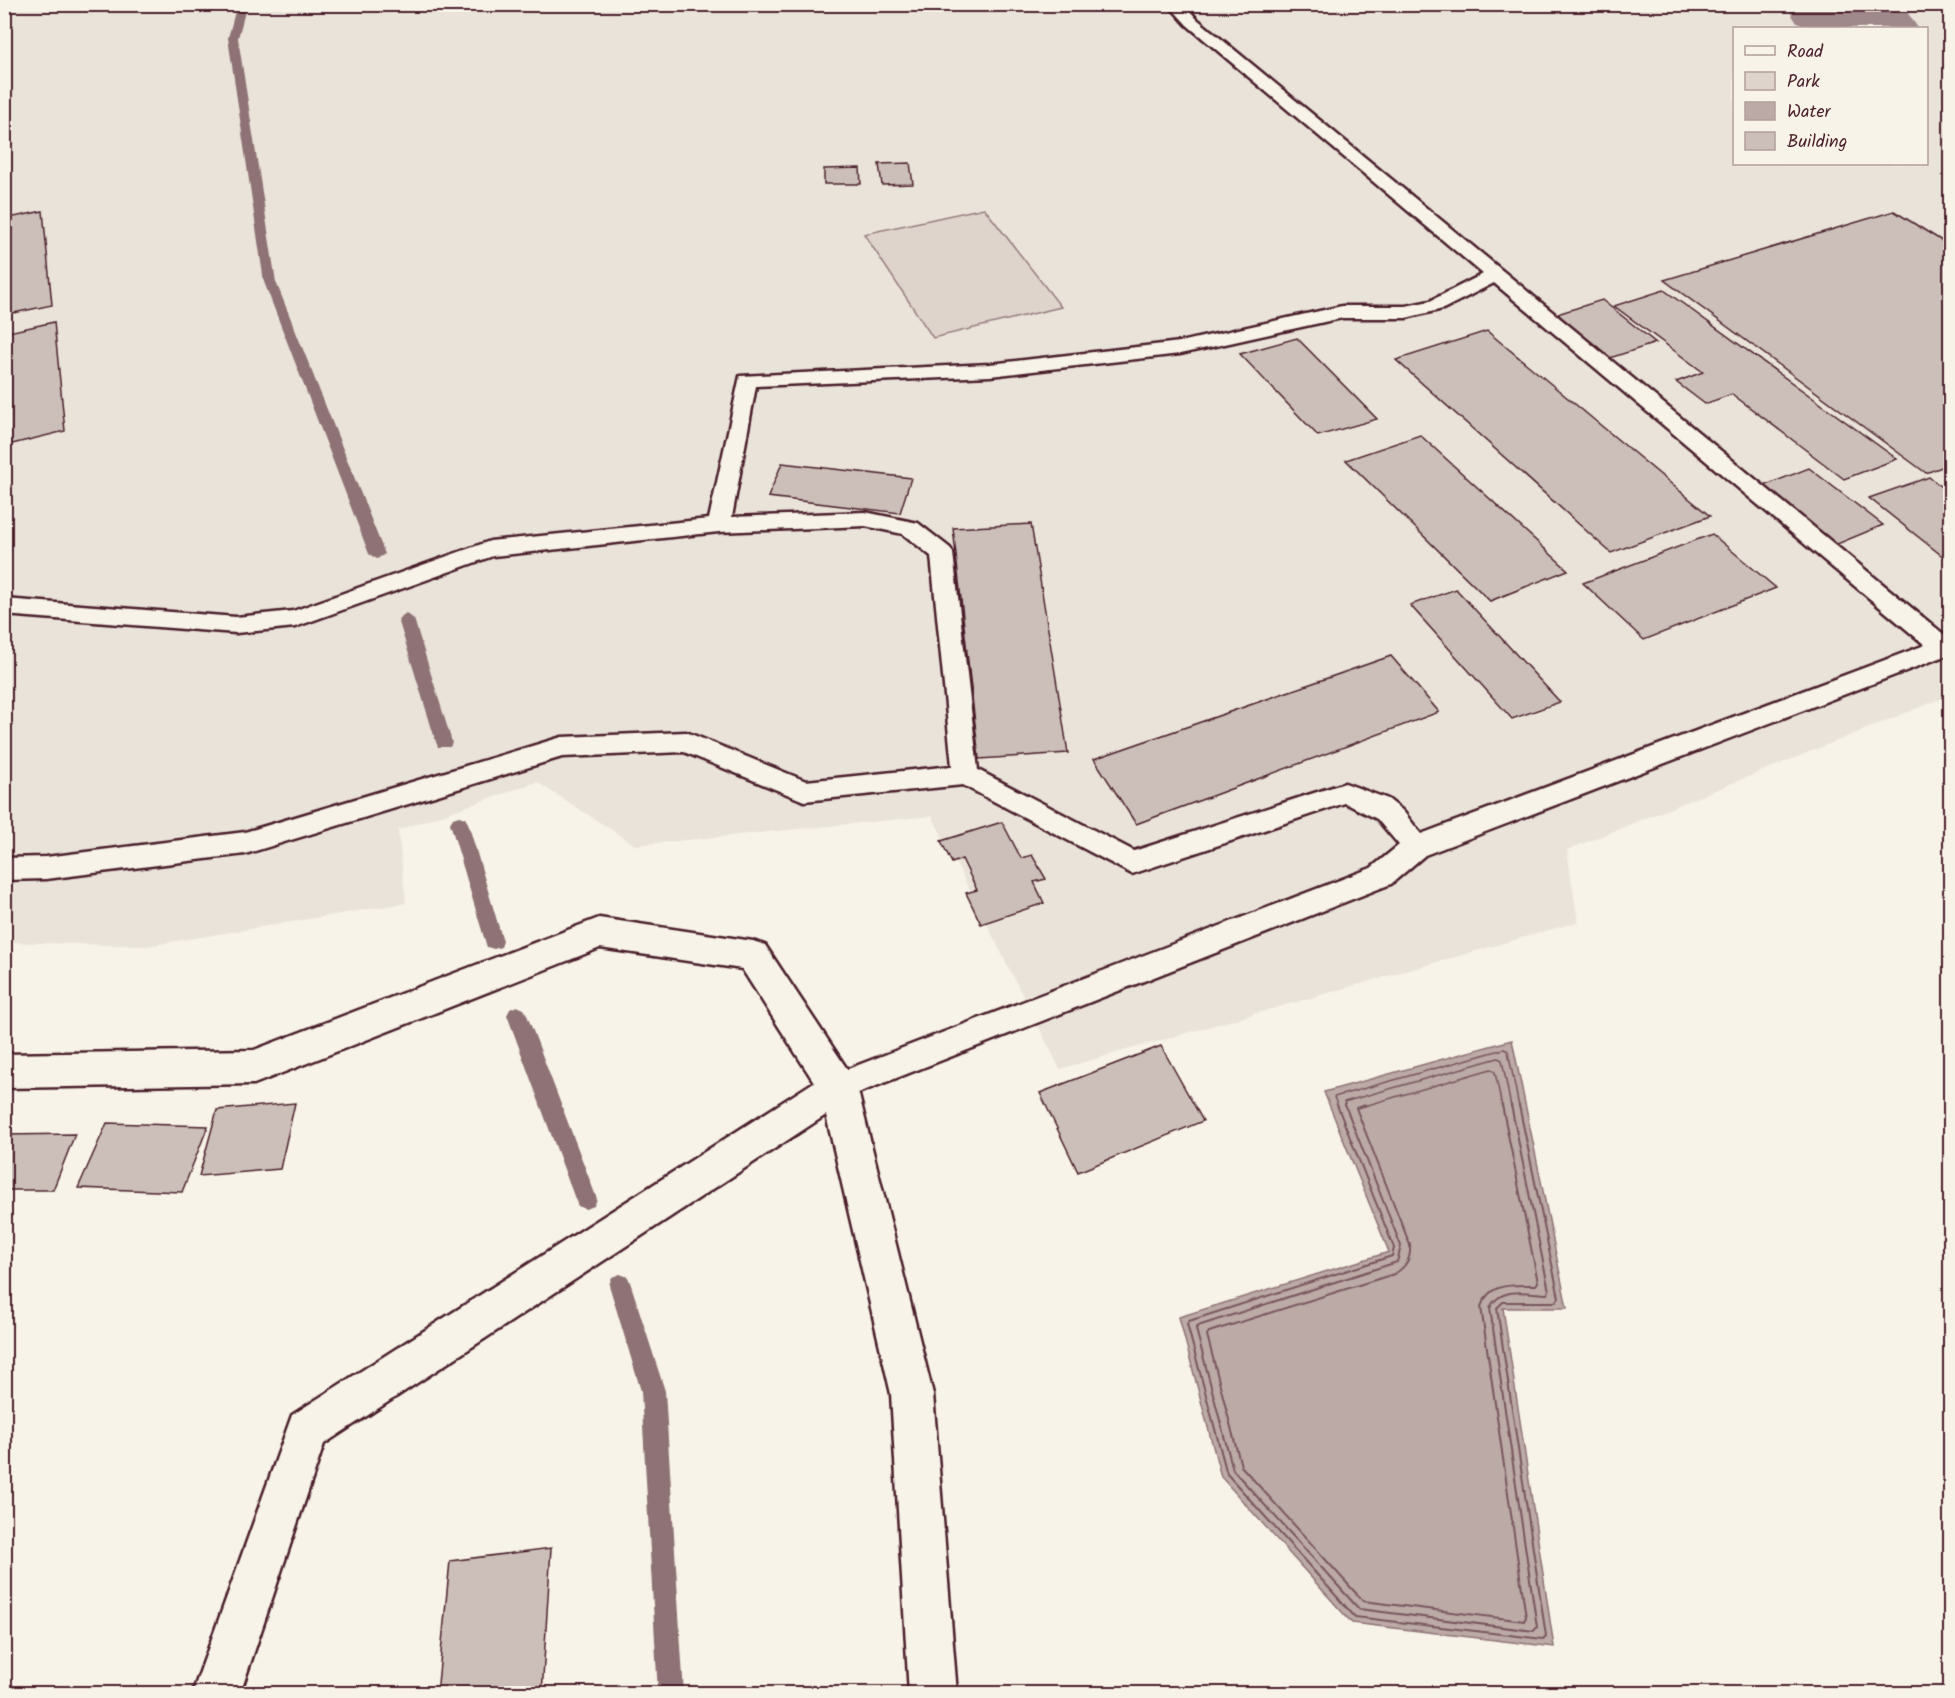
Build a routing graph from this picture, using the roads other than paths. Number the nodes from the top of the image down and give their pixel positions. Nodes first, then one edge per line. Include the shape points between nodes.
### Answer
1 (1175, 4) edge
2 (1496, 275) junction
3 (719, 525) junction
4 (4, 607) edge
5 (1947, 646) edge
6 (966, 775) junction
7 (1415, 847) junction
8 (4, 869) edge
9 (4, 1071) edge
10 (838, 1088) junction
11 (216, 1694) edge
12 (933, 1694) edge

1 - 2 lane
2 - 3 lane via 1426,308 1406,312 1342,312 1180,348 990,370 747,380
2 - 5 lane
3 - 4 lane via 490,549 295,619 236,625
3 - 6 lane via 865,519 910,528 942,553
5 - 7 lane
6 - 7 lane via 1132,863 1345,793 1367,799 1396,818
6 - 8 lane via 804,791 686,742 562,747 245,843 46,868
7 - 10 lane via 1381,876
9 - 10 street via 254,1067 599,933 753,956
10 - 11 street via 307,1430
10 - 12 street via 912,1394

